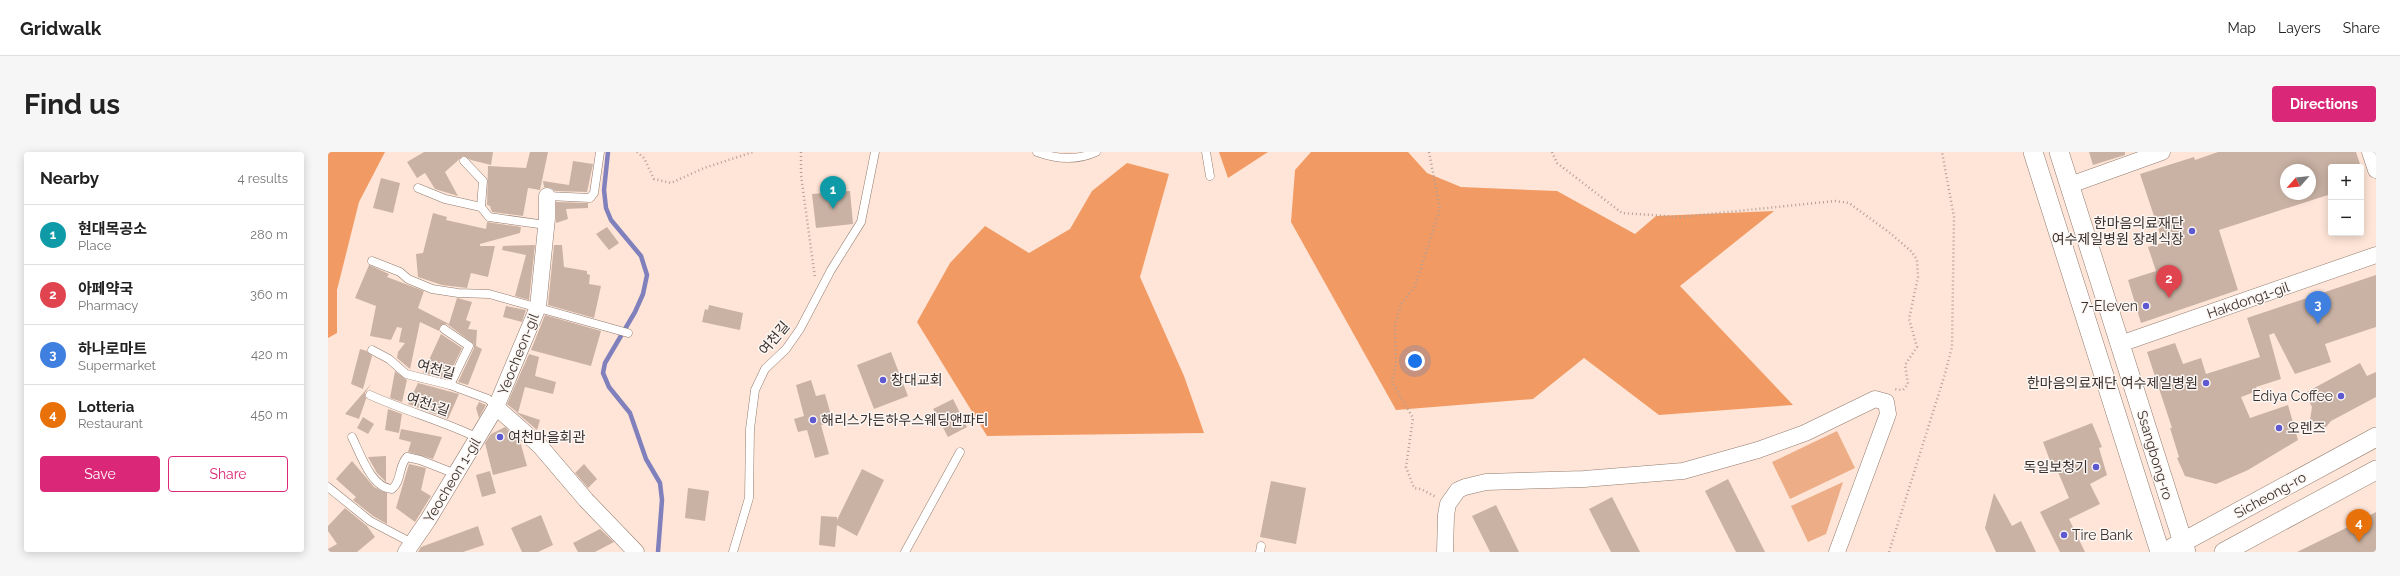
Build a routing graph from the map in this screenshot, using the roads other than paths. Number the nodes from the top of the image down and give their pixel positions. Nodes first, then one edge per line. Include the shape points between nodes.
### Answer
1 (600, 152) edge
2 (875, 152) edge
3 (1037, 152) edge
4 (1096, 152) edge
5 (1206, 152) edge
6 (2033, 152) edge
7 (2059, 152) edge
8 (2162, 152) edge
9 (2370, 152) edge
10 (464, 161) dead end
11 (2376, 170) edge
12 (1210, 176) dead end
13 (2070, 185) junction
14 (418, 188) dead end
15 (547, 196) joint
16 (481, 208) junction
17 (546, 225) junction
18 (2376, 255) edge
19 (372, 260) dead end
20 (538, 307) junction
21 (444, 329) dead end
22 (628, 333) dead end
23 (2120, 344) junction
24 (372, 350) dead end
25 (450, 385) junction
26 (370, 395) dead end
27 (496, 406) junction
28 (352, 437) dead end
29 (2376, 437) edge
30 (478, 438) junction
31 (960, 452) dead end
32 (2376, 470) edge
33 (456, 474) junction
34 (328, 487) edge
35 (2184, 547) edge
36 (409, 548) edge
37 (636, 552) edge
38 (733, 552) edge
39 (905, 552) edge
40 (1445, 552) edge
41 (1837, 552) edge
42 (2160, 552) edge
43 (2163, 552) edge
44 (2224, 552) edge

1 - 15 lane via 594,193 590,198
2 - 38 lane, 여천길 via 861,222 800,329 786,349 765,369 755,390 750,429 749,498
3 - 4 lane via 1067,158
5 - 12 lane
6 - 42 street, Ssangbong-ro
7 - 13 street, Ssangbong-ro
8 - 13 street
9 - 11 street
10 - 16 lane via 483,181
13 - 23 street, Ssangbong-ro
14 - 16 lane via 445,200
15 - 17 street, Yeocheon-gil
16 - 17 lane via 489,217
17 - 20 street, Yeocheon-gil
18 - 23 street, Hakdong1-gil
19 - 20 lane via 432,289 489,294
20 - 22 lane
20 - 27 street, Yeocheon-gil
21 - 25 lane via 468,346
23 - 35 street, Ssangbong-ro
24 - 25 lane, 여천길 via 389,359 406,374
25 - 27 lane, 여천길 via 488,399
26 - 30 lane, 여천1길
27 - 30 street, Yeocheon 1-gil
27 - 37 street, Yeocheon-gil via 540,446 586,500
28 - 33 lane via 372,476 388,489 398,484 407,457
29 - 35 street, Sicheong-ro
30 - 33 street, Yeocheon 1-gil
31 - 39 lane
32 - 44 street, Sicheong-ro
33 - 36 street, Yeocheon 1-gil
34 - 36 lane
35 - 43 street, Sicheong-ro
40 - 41 street via 1448,504 1458,490 1478,482 1584,479 1682,471 1758,450 1881,401 1888,414

